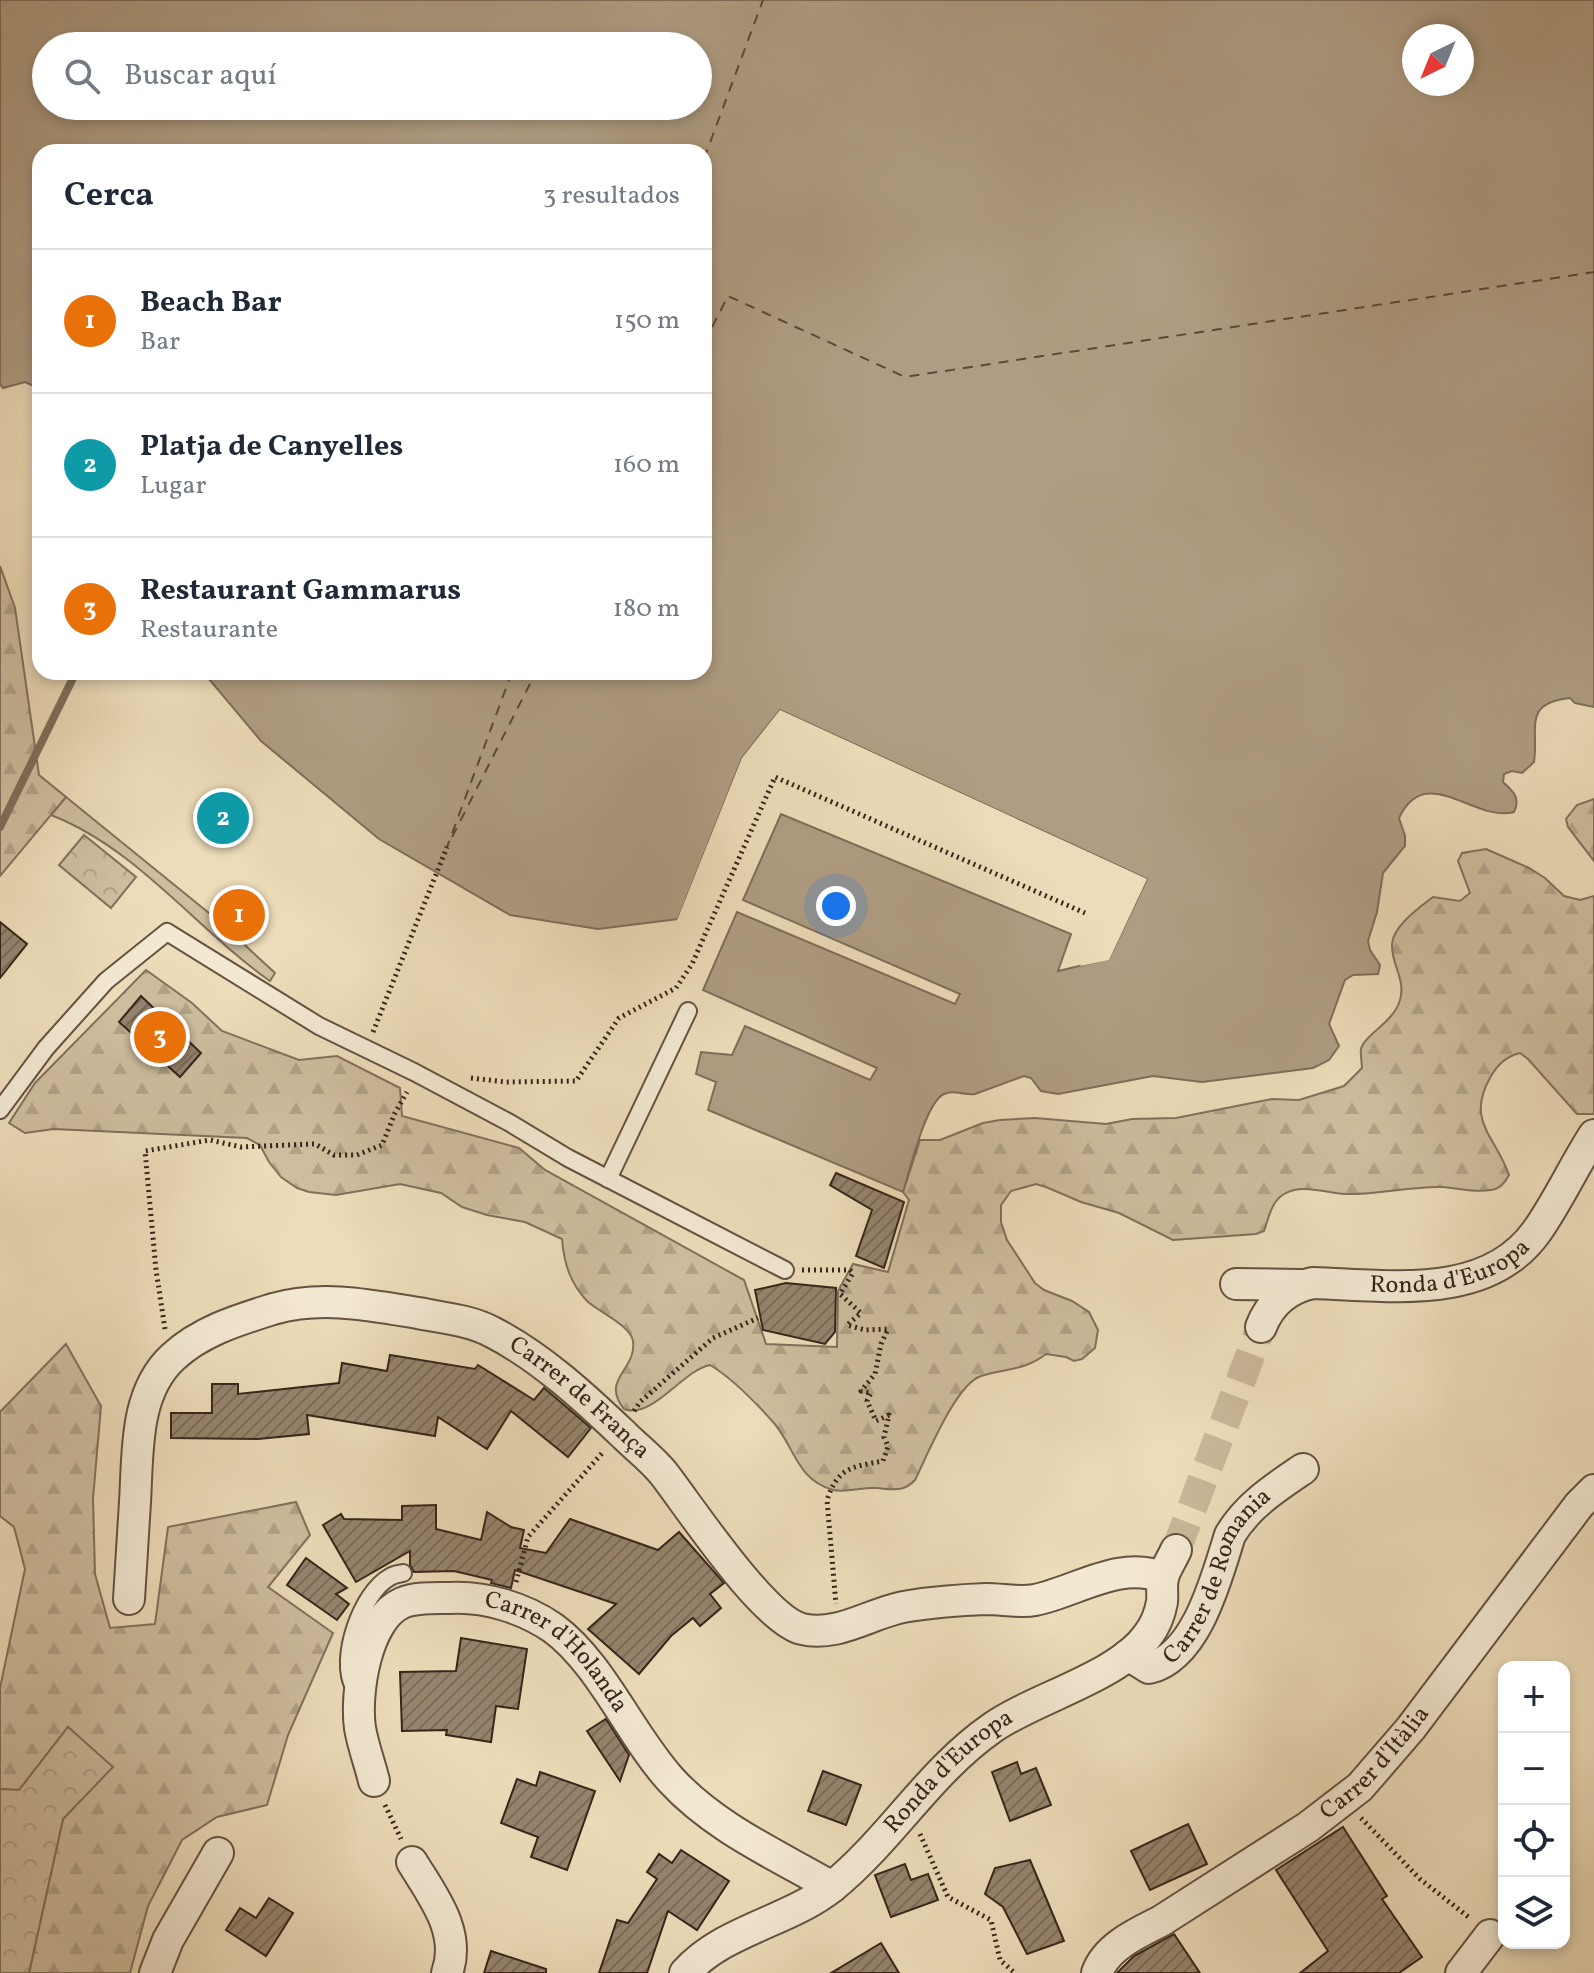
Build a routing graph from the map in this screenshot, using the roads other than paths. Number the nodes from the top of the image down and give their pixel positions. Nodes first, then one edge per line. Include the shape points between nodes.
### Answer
1 (688, 1011) dead end
2 (0, 1110) edge
3 (1594, 1135) edge
4 (608, 1179) junction
5 (785, 1270) road end
6 (1236, 1284) dead end
7 (1300, 1285) junction
8 (1261, 1327) tunnel mouth
9 (1303, 1469) dead end
10 (1594, 1490) edge
11 (1176, 1550) tunnel mouth
12 (403, 1573) dead end
13 (1163, 1578) junction
14 (129, 1599) dead end
15 (1128, 1655) junction
16 (361, 1699) junction
17 (374, 1781) dead end
18 (218, 1853) dead end
19 (412, 1862) dead end
20 (832, 1887) junction
21 (1490, 1935) road end
22 (155, 1973) edge
23 (447, 1973) edge
24 (685, 1973) edge
25 (1097, 1973) edge
26 (1461, 1973) edge

1 - 4 lane
2 - 4 lane via 106,981 167,932 319,1026
3 - 7 street, Ronda d'Europa via 1537,1231 1520,1251 1494,1268 1450,1283 1421,1286
4 - 5 lane
6 - 7 street, Ronda d'Europa
7 - 8 street via 1278,1300
9 - 15 street, Carrer de Romania via 1266,1494 1237,1523 1201,1617 1171,1658 1149,1668
10 - 25 street, Carrer d'Itàlia via 1360,1787 1137,1933 1101,1962
11 - 13 street, Ronda d'Europa
12 - 16 lane via 389,1577 370,1599 353,1632 349,1678
13 - 14 street, Carrer de França via 1125,1573 1033,1600 907,1606 840,1628 804,1630 770,1610 661,1470 534,1359 493,1332 449,1319 322,1302 226,1323 173,1357 148,1393 140,1423
13 - 15 street, Ronda d'Europa via 1157,1619
15 - 20 street, Ronda d'Europa via 992,1727
16 - 17 street, Carrer d'Holanda via 360,1727
16 - 20 street, Carrer d'Holanda via 372,1636 395,1607 413,1600 457,1597 510,1606 570,1642 649,1752 699,1807
18 - 22 street
19 - 23 street via 449,1927
20 - 24 street, Ronda d'Europa via 718,1947
21 - 26 street

